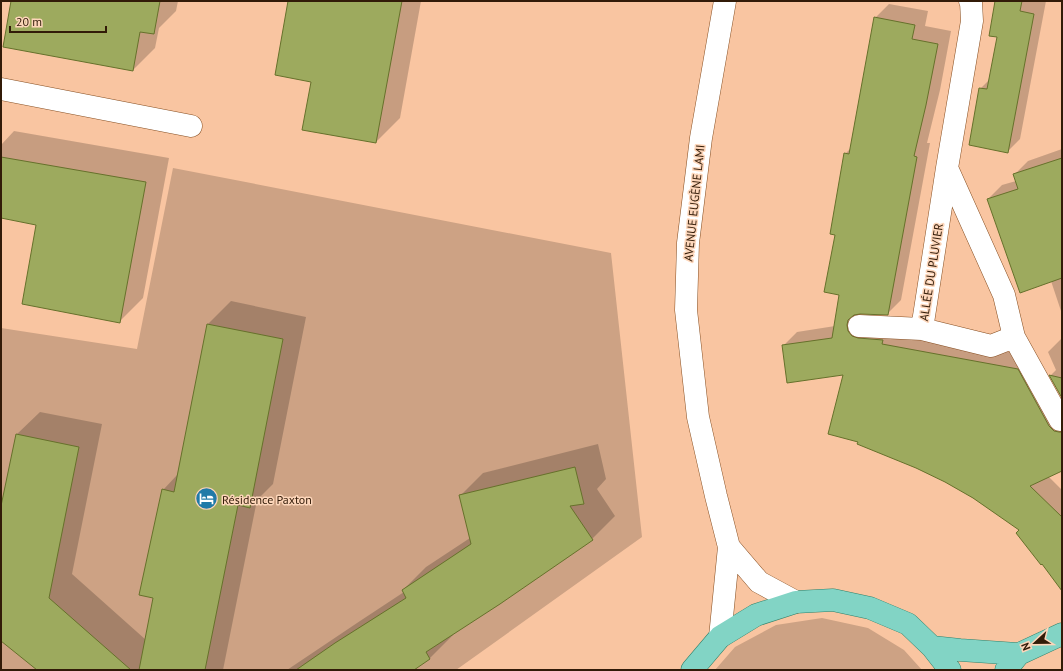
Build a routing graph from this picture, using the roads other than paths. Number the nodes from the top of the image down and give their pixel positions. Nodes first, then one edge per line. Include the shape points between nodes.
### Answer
1 (725, 1) edge
2 (970, 1) edge
3 (1, 89) edge
4 (191, 126) dead end
5 (947, 168) junction
6 (860, 326) dead end
7 (922, 328) junction
8 (1014, 337) junction
9 (1060, 420) dead end
10 (729, 547) junction
11 (796, 602) junction
12 (1062, 634) edge
13 (720, 637) junction
14 (932, 647) junction
15 (1012, 662) edge
16 (692, 670) edge
17 (950, 670) edge

1 - 10 street, AVENUE EUGÈNE LAMI via 701,138 689,235 686,310 698,417
2 - 5 street, ALLÉE DU PLUVIER via 972,21
3 - 4 street
5 - 7 street, ALLÉE DU PLUVIER
5 - 8 street via 1004,295
6 - 7 street
7 - 8 street, ALLÉE DU PLUVIER via 992,346
8 - 9 street
10 - 11 street via 759,582
10 - 13 street
11 - 13 main road via 756,615
11 - 14 main road via 833,600 870,608 908,624
12 - 15 main road
13 - 16 main road
14 - 15 main road via 960,650
14 - 17 main road

